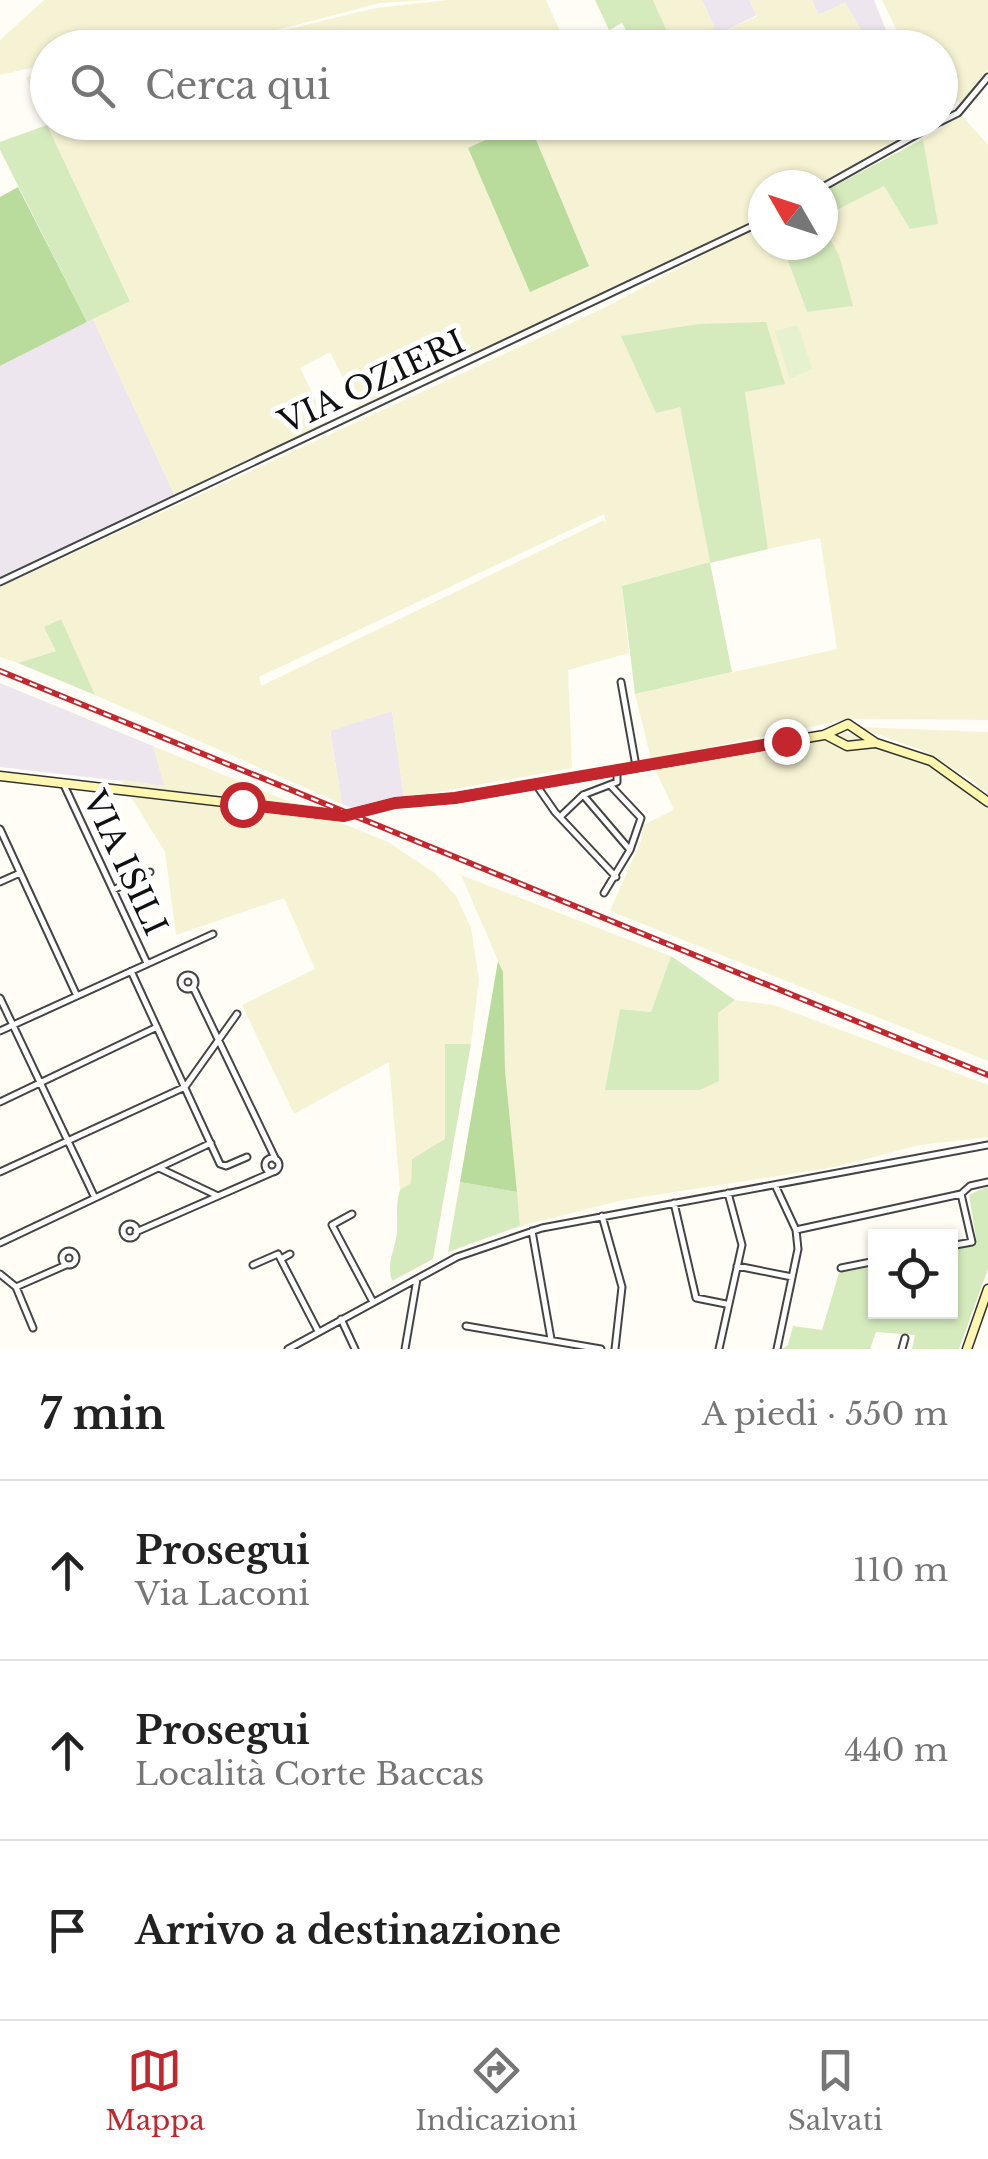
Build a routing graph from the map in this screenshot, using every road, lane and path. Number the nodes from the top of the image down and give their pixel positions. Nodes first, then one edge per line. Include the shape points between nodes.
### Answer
1 (988, 76) edge
2 (958, 113) edge
3 (908, 140) edge
4 (838, 179) edge
5 (748, 229) edge
6 (0, 582) edge
7 (622, 682) dead end
8 (838, 735) junction
9 (858, 738) junction
10 (636, 766) junction
11 (617, 769) junction
12 (0, 776) edge
13 (62, 781) junction
14 (536, 783) junction
15 (610, 785) junction
16 (583, 795) junction
17 (988, 802) edge
18 (560, 818) junction
19 (0, 829) edge
20 (630, 850) junction
21 (150, 872) dead end
22 (20, 873) junction
23 (616, 877) junction
24 (0, 882) edge
25 (113, 890) junction
26 (604, 893) dead end
27 (213, 934) dead end
28 (148, 963) junction
29 (130, 971) junction
30 (193, 986) dead end
31 (77, 996) junction
32 (0, 998) edge
33 (237, 1014) dead end
34 (13, 1026) junction
35 (157, 1027) junction
36 (0, 1031) edge
37 (220, 1039) junction
38 (40, 1082) junction
39 (185, 1087) junction
40 (0, 1102) edge
41 (68, 1141) junction
42 (210, 1142) junction
43 (988, 1146) edge
44 (248, 1157) dead end
45 (273, 1159) junction
46 (159, 1168) junction
47 (270, 1170) junction
48 (0, 1172) edge
49 (988, 1182) edge
50 (774, 1185) junction
51 (728, 1194) junction
52 (961, 1194) junction
53 (218, 1196) junction
54 (95, 1198) junction
55 (674, 1203) junction
56 (352, 1214) dead end
57 (602, 1216) junction
58 (796, 1230) junction
59 (532, 1231) junction
60 (136, 1232) dead end
61 (0, 1243) edge
62 (958, 1245) edge
63 (290, 1254) dead end
64 (281, 1259) junction
65 (868, 1263) edge
66 (66, 1265) dead end
67 (254, 1265) dead end
68 (737, 1266) junction
69 (841, 1268) dead end
70 (0, 1274) edge
71 (792, 1277) junction
72 (418, 1279) junction
73 (16, 1288) junction
74 (988, 1289) edge
75 (373, 1302) junction
76 (726, 1304) junction
77 (984, 1313) edge
78 (342, 1318) junction
79 (466, 1326) dead end
80 (33, 1328) dead end
81 (318, 1331) junction
82 (904, 1338) dead end
83 (552, 1339) junction
84 (288, 1349) edge
85 (355, 1349) edge
86 (405, 1349) edge
87 (601, 1349) edge
88 (614, 1349) edge
89 (719, 1349) edge
90 (778, 1349) edge
91 (902, 1349) edge
92 (966, 1349) edge

1 - 2 street
3 - 4 street
5 - 6 street, VIA OZIERI
7 - 10 street
8 - 9 street via 847,746
8 - 9 street via 851,724
8 - 10 street
9 - 17 street via 930,761
10 - 11 street
11 - 14 street
11 - 15 street via 617,782
12 - 13 street
13 - 14 street via 352,815
13 - 25 street, VIA ISILI
14 - 18 street
15 - 16 street
15 - 20 street via 641,818
16 - 18 street
16 - 20 street
18 - 23 street
19 - 22 street
20 - 23 street
21 - 25 street
22 - 24 street
22 - 31 street
23 - 26 street
25 - 28 street, VIA ISILI
27 - 28 street
28 - 29 street
29 - 31 street
29 - 35 street
30 - 37 street
31 - 34 street
32 - 34 street
33 - 37 street
34 - 36 street
34 - 38 street
35 - 38 street
35 - 39 street
37 - 39 street
37 - 45 street
38 - 40 street
38 - 41 street
39 - 41 street
39 - 42 street
41 - 48 street
41 - 54 street
42 - 44 street via 220,1164
42 - 46 street
43 - 50 street
45 - 47 street
45 - 47 street via 279,1167
46 - 53 street
46 - 54 street
47 - 53 street
49 - 52 street
50 - 51 street
50 - 58 street
51 - 55 street
51 - 68 street via 742,1246
52 - 58 street
52 - 62 street via 972,1242
53 - 60 street
54 - 61 street
55 - 57 street
55 - 76 street via 696,1298
56 - 75 street via 332,1226
57 - 59 street
57 - 88 street via 622,1287
58 - 71 street
59 - 72 street via 457,1257
59 - 83 street
63 - 64 street
64 - 67 street via 278,1254
64 - 81 street
65 - 69 street
66 - 73 street
68 - 71 street
68 - 76 street
70 - 73 street
71 - 90 street
72 - 75 street
72 - 86 street
73 - 80 street
74 - 77 street
75 - 78 street
76 - 89 street
77 - 92 street
78 - 81 street
78 - 85 street
79 - 83 street
81 - 84 street
82 - 91 street
83 - 87 street

